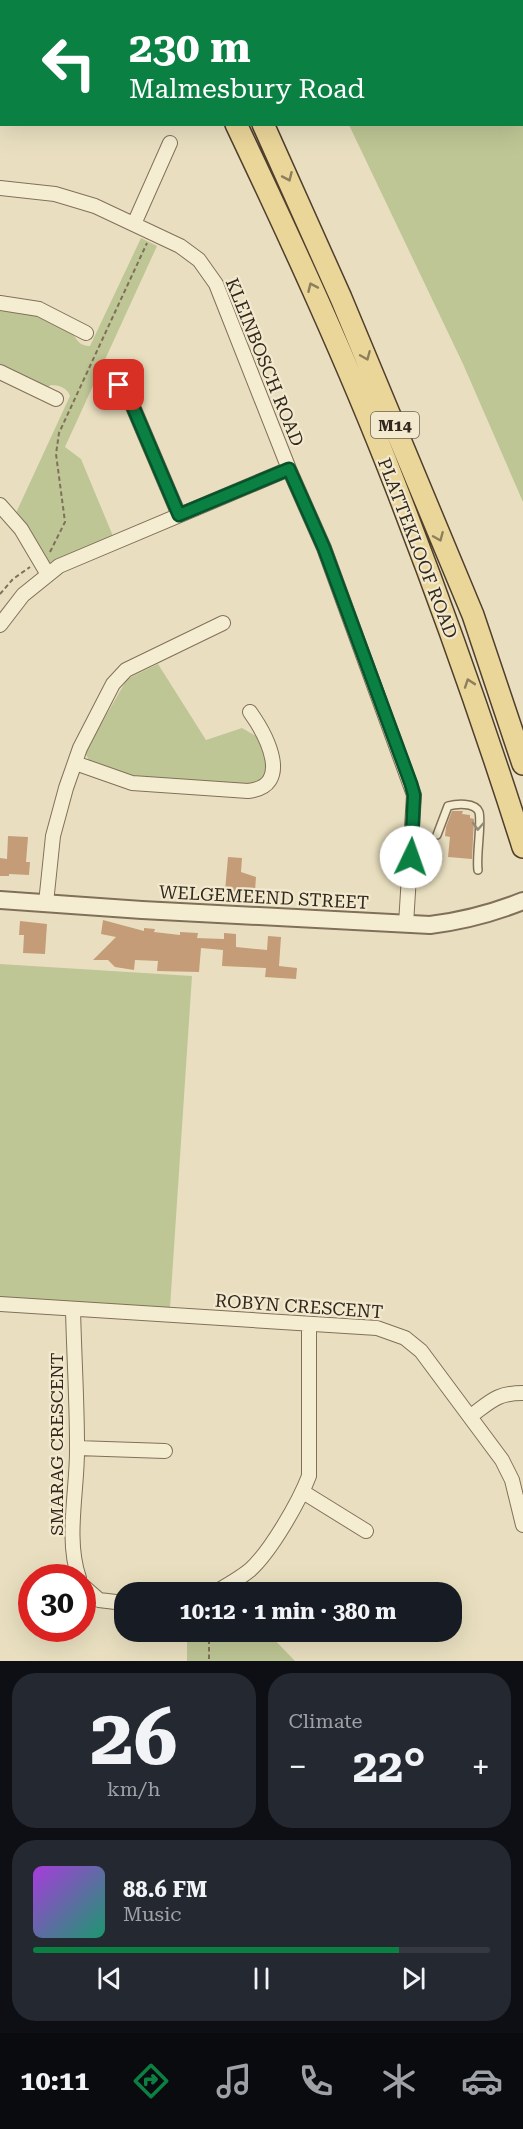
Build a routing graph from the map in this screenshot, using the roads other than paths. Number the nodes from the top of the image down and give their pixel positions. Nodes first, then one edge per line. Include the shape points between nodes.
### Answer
1 (237, 126) edge
2 (264, 126) edge
3 (170, 143) dead end
4 (0, 188) edge
5 (134, 224) junction
6 (0, 303) edge
7 (86, 333) dead end
8 (0, 372) edge
9 (105, 376) dead end
10 (56, 399) dead end
11 (289, 469) junction
12 (0, 505) edge
13 (179, 515) junction
14 (47, 573) junction
15 (223, 623) dead end
16 (0, 625) edge
17 (250, 712) dead end
18 (75, 763) junction
19 (523, 764) edge
20 (437, 836) dead end
21 (523, 847) edge
22 (411, 857) junction
23 (436, 859) dead end
24 (478, 870) dead end
25 (0, 900) edge
26 (523, 901) edge
27 (46, 903) junction
28 (406, 924) junction
29 (0, 1304) edge
30 (73, 1309) junction
31 (309, 1324) junction
32 (523, 1393) edge
33 (471, 1416) junction
34 (77, 1448) junction
35 (165, 1451) dead end
36 (303, 1492) junction
37 (523, 1525) edge
38 (366, 1531) dead end
39 (76, 1564) edge
40 (231, 1582) edge
41 (96, 1597) edge
42 (114, 1602) edge

21 -> 1 main road, PLATTEKLOOF ROAD / M14 via 467,676 394,481 315,294
2 -> 19 main road, PLATTEKLOOF ROAD / M14 via 346,308 473,615
3 - 5 street
4 - 5 street, KLEINBOSCH ROAD via 70,197
5 - 11 street, KLEINBOSCH ROAD via 180,246 199,260 216,284
6 - 7 street via 39,309
8 - 10 street
9 - 13 street via 128,395
11 - 13 street
11 - 22 street, KLEINBOSCH ROAD via 324,548 411,784
12 - 14 street via 21,529
13 - 14 street
14 - 16 street via 23,595
15 - 18 street via 118,677
17 - 18 street via 258,723 274,770 271,781 259,790 132,783
18 - 27 street via 53,836
20 -> 24 lane via 448,806 477,809
22 - 23 lane
22 - 28 street, KLEINBOSCH ROAD
25 - 27 street, WELGEMEEND STREET
26 - 28 street, WELGEMEEND STREET via 452,922
27 - 28 street, WELGEMEEND STREET
29 - 30 street, ROBYN CRESCENT
30 - 31 street, ROBYN CRESCENT
30 - 34 street, SMARAG CRESCENT
31 - 33 street, ROBYN CRESCENT via 377,1328 405,1338 421,1351
31 - 36 street via 310,1469
32 - 33 street via 495,1397
33 - 37 street, ROBYN CRESCENT via 512,1480
34 - 35 street
34 - 39 street, SMARAG CRESCENT
36 - 38 street
36 - 40 street via 258,1561
41 - 42 street

